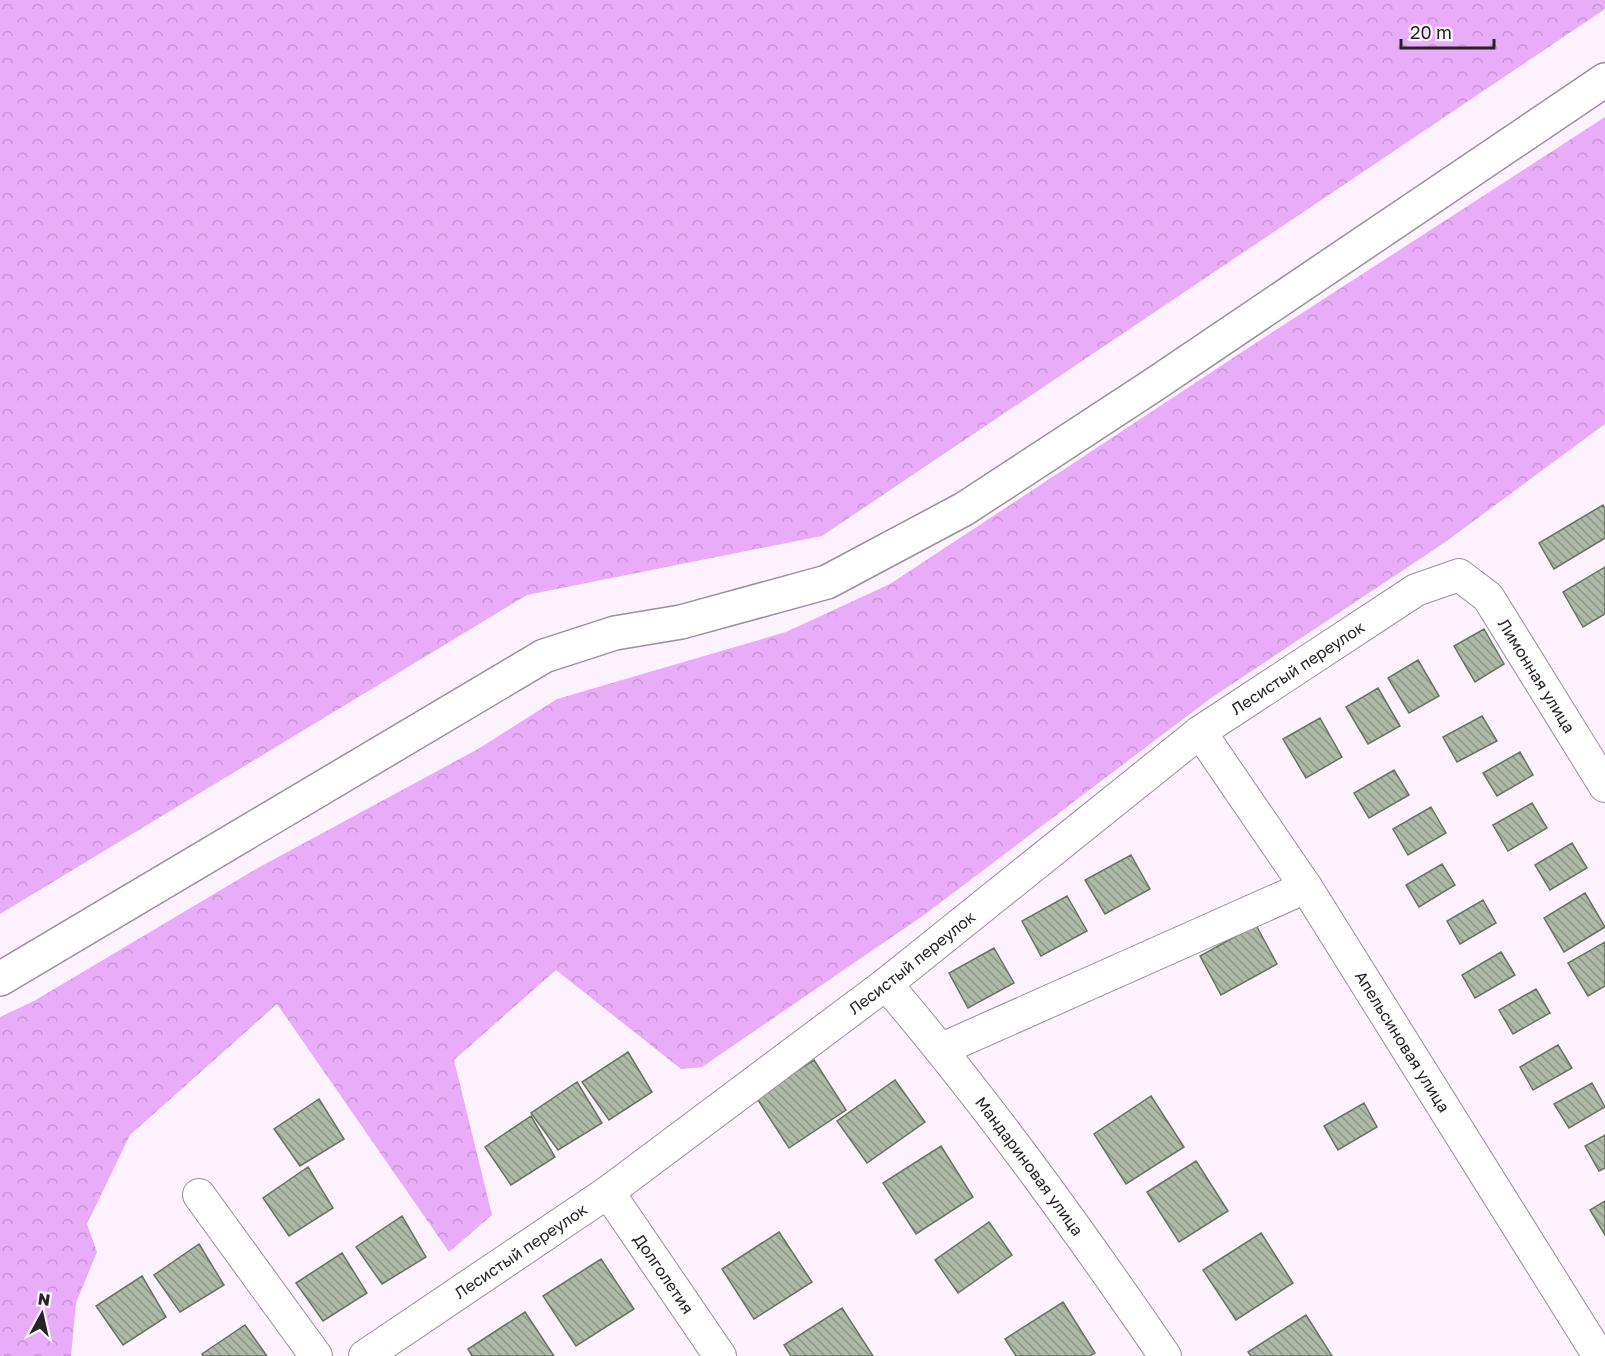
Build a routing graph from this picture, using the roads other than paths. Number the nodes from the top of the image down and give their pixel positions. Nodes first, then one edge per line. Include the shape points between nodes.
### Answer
1 (1605, 80) edge
2 (1459, 575) joint
3 (1200, 732) junction
4 (1602, 776) edge
5 (1306, 887) junction
6 (0, 979) edge
7 (886, 984) junction
8 (942, 1049) junction
9 (608, 1192) junction
10 (199, 1196) dead end
11 (316, 1356) edge
12 (365, 1356) edge
13 (720, 1356) edge
14 (1165, 1356) edge
15 (1599, 1356) edge

1 - 6 main road via 964,508 827,582 681,622 615,633 544,656
2 - 3 street, Лесистый переулок via 1416,590
2 - 4 street, Лимонная улица via 1488,597
3 - 5 street, Апельсиновая улица
3 - 7 street, Лесистый переулок
5 - 8 street
5 - 15 street, Апельсиновая улица
7 - 8 street, Мандариновая улица
7 - 9 street, Лесистый переулок
8 - 14 street, Мандариновая улица
9 - 12 street, Лесистый переулок
9 - 13 street, Долголетия
10 - 11 street

